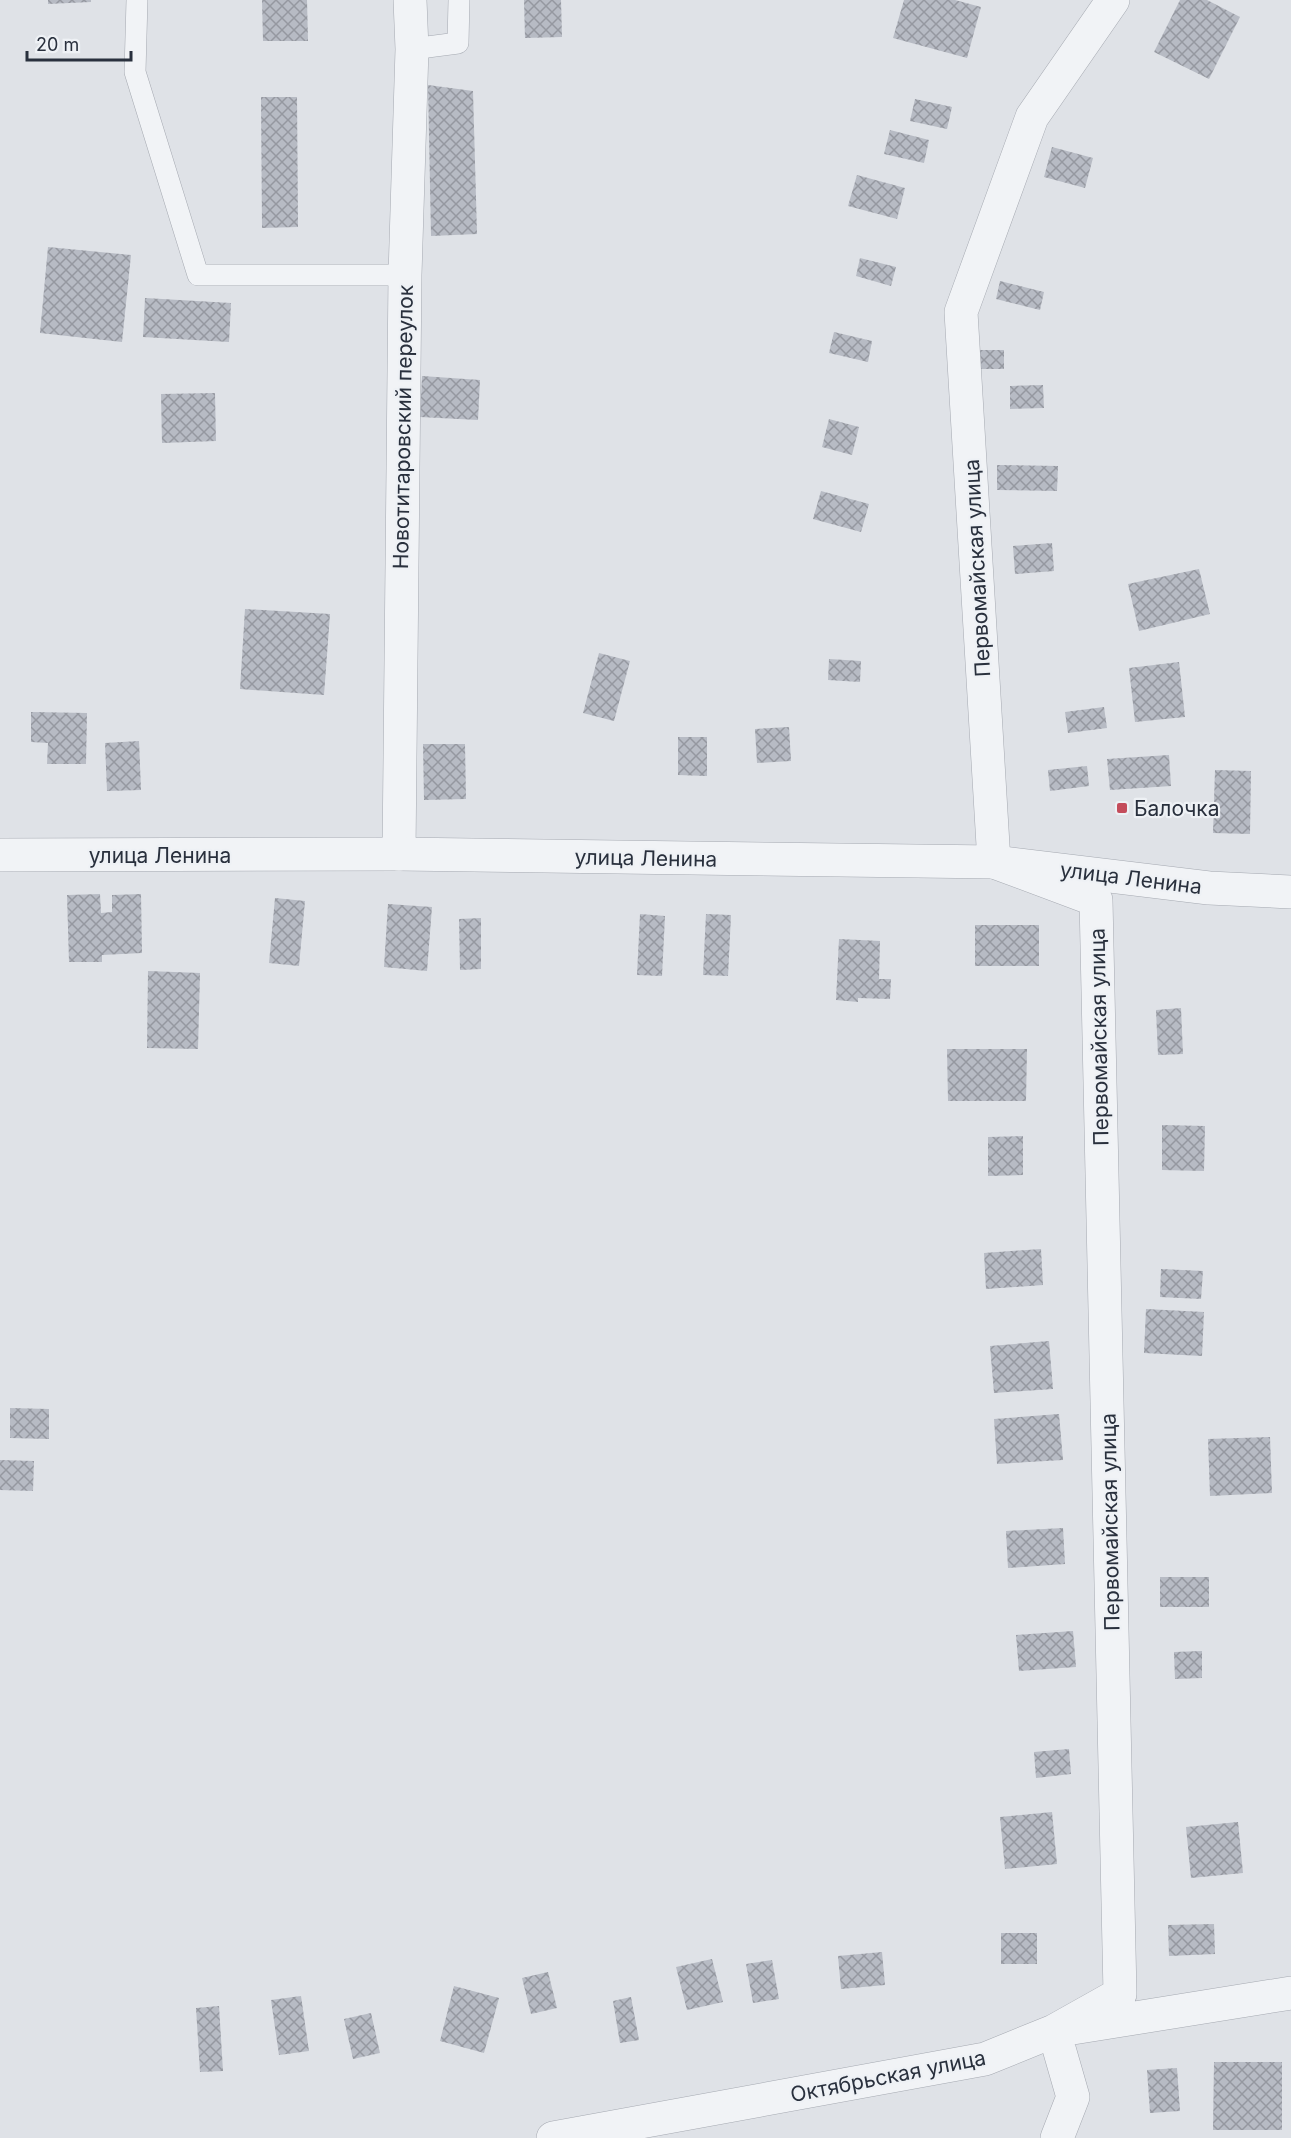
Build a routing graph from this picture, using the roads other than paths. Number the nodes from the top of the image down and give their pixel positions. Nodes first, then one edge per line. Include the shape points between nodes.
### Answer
1 (137, 0) edge
2 (410, 0) edge
3 (459, 0) edge
4 (1113, 0) edge
5 (412, 49) junction
6 (405, 275) junction
7 (399, 854) junction
8 (0, 855) edge
9 (994, 862) junction
10 (1291, 892) edge
11 (1291, 1993) edge
12 (1054, 2031) junction
13 (553, 2138) edge
14 (1057, 2138) edge

1 - 6 lane via 135,72 198,275
2 - 5 street, Новотитаровский переулок
3 - 5 lane via 458,43
4 - 9 street, Первомайская улица via 1032,117 961,312
5 - 6 street, Новотитаровский переулок
6 - 7 street, Новотитаровский переулок
7 - 8 street, улица Ленина
7 - 9 street, улица Ленина
9 - 10 street, улица Ленина via 1209,888
9 - 12 street, Первомайская улица via 1096,900 1120,1994
11 - 12 street, Октябрьская улица
12 - 13 street, Октябрьская улица via 986,2059
12 - 14 street via 1073,2097

